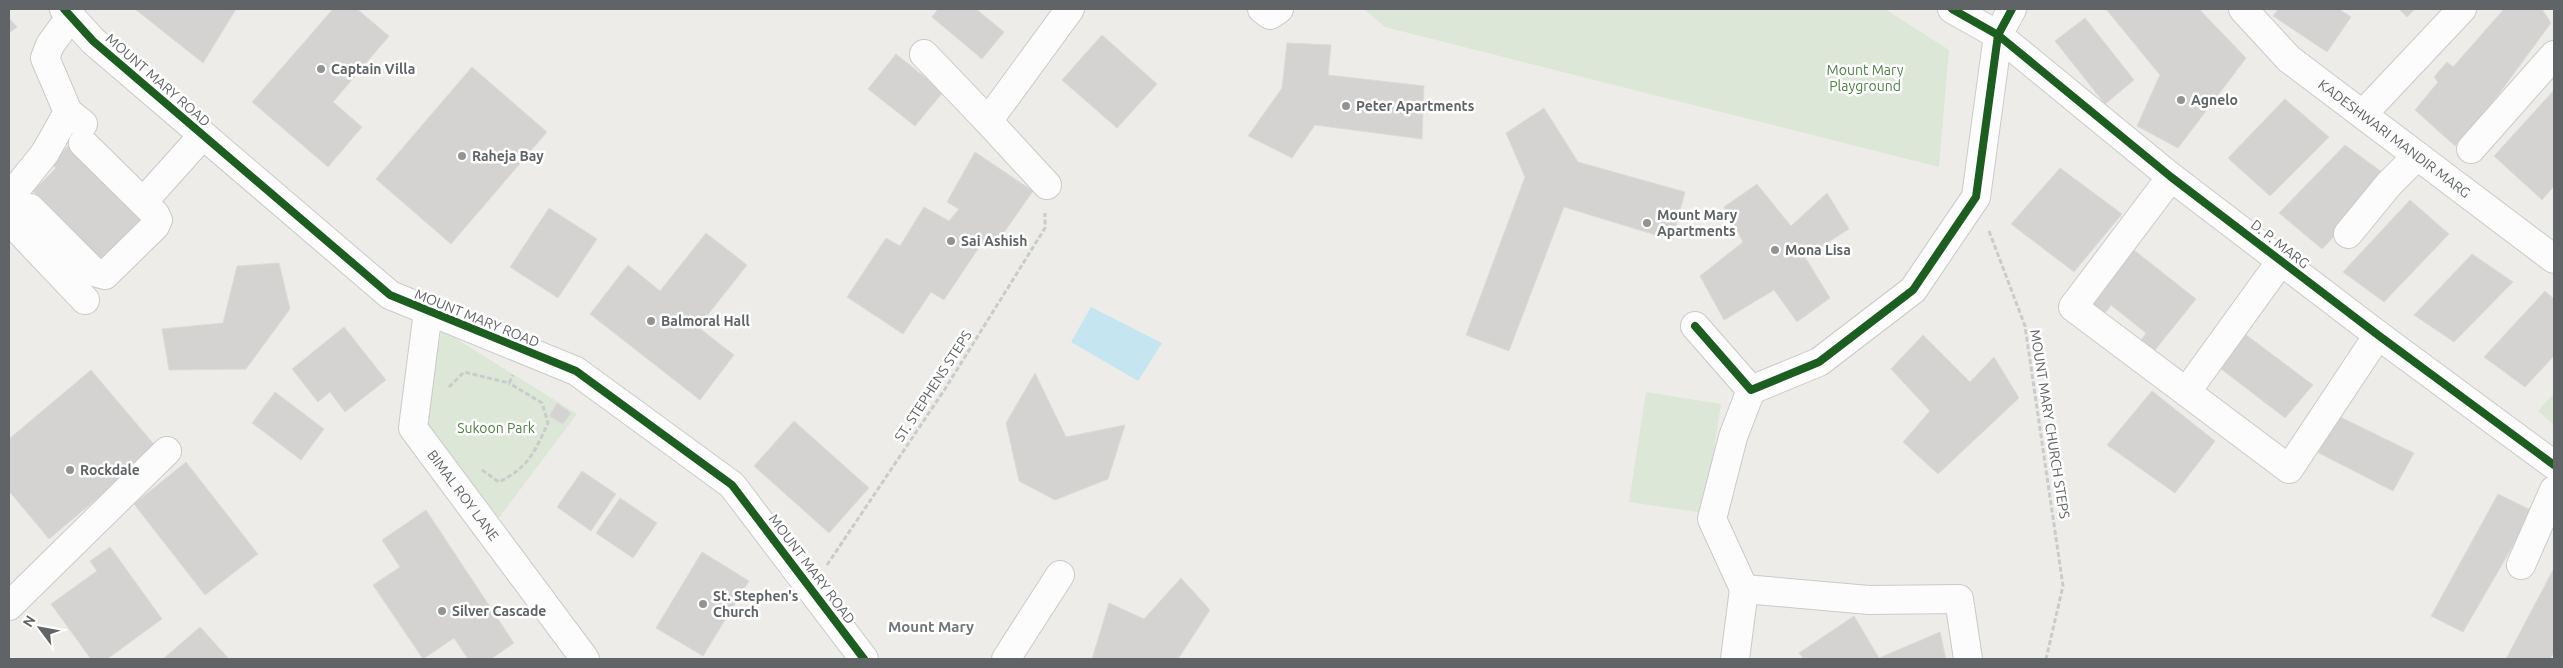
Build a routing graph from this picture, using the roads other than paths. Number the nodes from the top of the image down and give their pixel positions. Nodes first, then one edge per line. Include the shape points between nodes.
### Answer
1 (1070, 9) edge
2 (1952, 9) edge
3 (2012, 9) edge
4 (2462, 9) edge
5 (67, 12) edge
6 (2252, 12) edge
7 (1998, 35) junction
8 (924, 54) dead end
9 (2554, 55) edge
10 (2363, 114) junction
11 (988, 122) junction
12 (78, 126) junction
13 (203, 135) junction
14 (2470, 149) dead end
15 (2417, 156) junction
16 (2171, 177) junction
17 (1047, 185) road end
18 (143, 202) junction
19 (16, 209) edge
20 (2348, 234) dead end
21 (2554, 259) edge
22 (2281, 261) junction
23 (85, 300) dead end
24 (428, 311) junction
25 (1695, 326) dead end
26 (2378, 335) junction
27 (1751, 390) junction
28 (2186, 391) junction
29 (167, 451) dead end
30 (2554, 465) edge
31 (2554, 490) edge
32 (2521, 565) dead end
33 (1060, 575) dead end
34 (1744, 589) junction
35 (9, 606) edge
36 (585, 659) edge
37 (864, 659) edge
38 (1006, 659) edge
39 (1735, 659) edge
40 (1968, 659) edge

1 - 11 street
2 - 7 street, D. P. MARG
3 - 7 street
4 - 10 street
5 - 12 street via 45,58
5 - 13 street, MOUNT MARY ROAD via 93,41
6 - 10 street, KADESHWARI MANDIR MARG via 2288,59
7 - 16 street, D. P. MARG
7 - 27 street via 1976,197 1913,290 1819,362
8 - 11 street
9 - 14 street
10 - 15 street, KADESHWARI MANDIR MARG
11 - 17 street
12 - 18 street
12 - 19 street via 45,153
13 - 18 street
13 - 24 street, MOUNT MARY ROAD via 390,295
15 - 20 street
15 - 21 street, KADESHWARI MANDIR MARG
16 - 22 street, D. P. MARG
16 - 28 street via 2073,307
18 - 19 street via 158,220 155,226 105,275 99,275
19 - 23 street
22 - 26 street, D. P. MARG
22 - 28 street
24 - 36 street, BIMAL ROY LANE via 413,428
24 - 37 street, MOUNT MARY ROAD via 576,372 732,485
25 - 27 street
26 - 28 street via 2289,469
26 - 30 street, D. P. MARG
27 - 34 street via 1733,437 1712,519
29 - 35 street
31 - 32 street
33 - 38 street
34 - 39 street
34 - 40 street via 1869,600 1959,599

